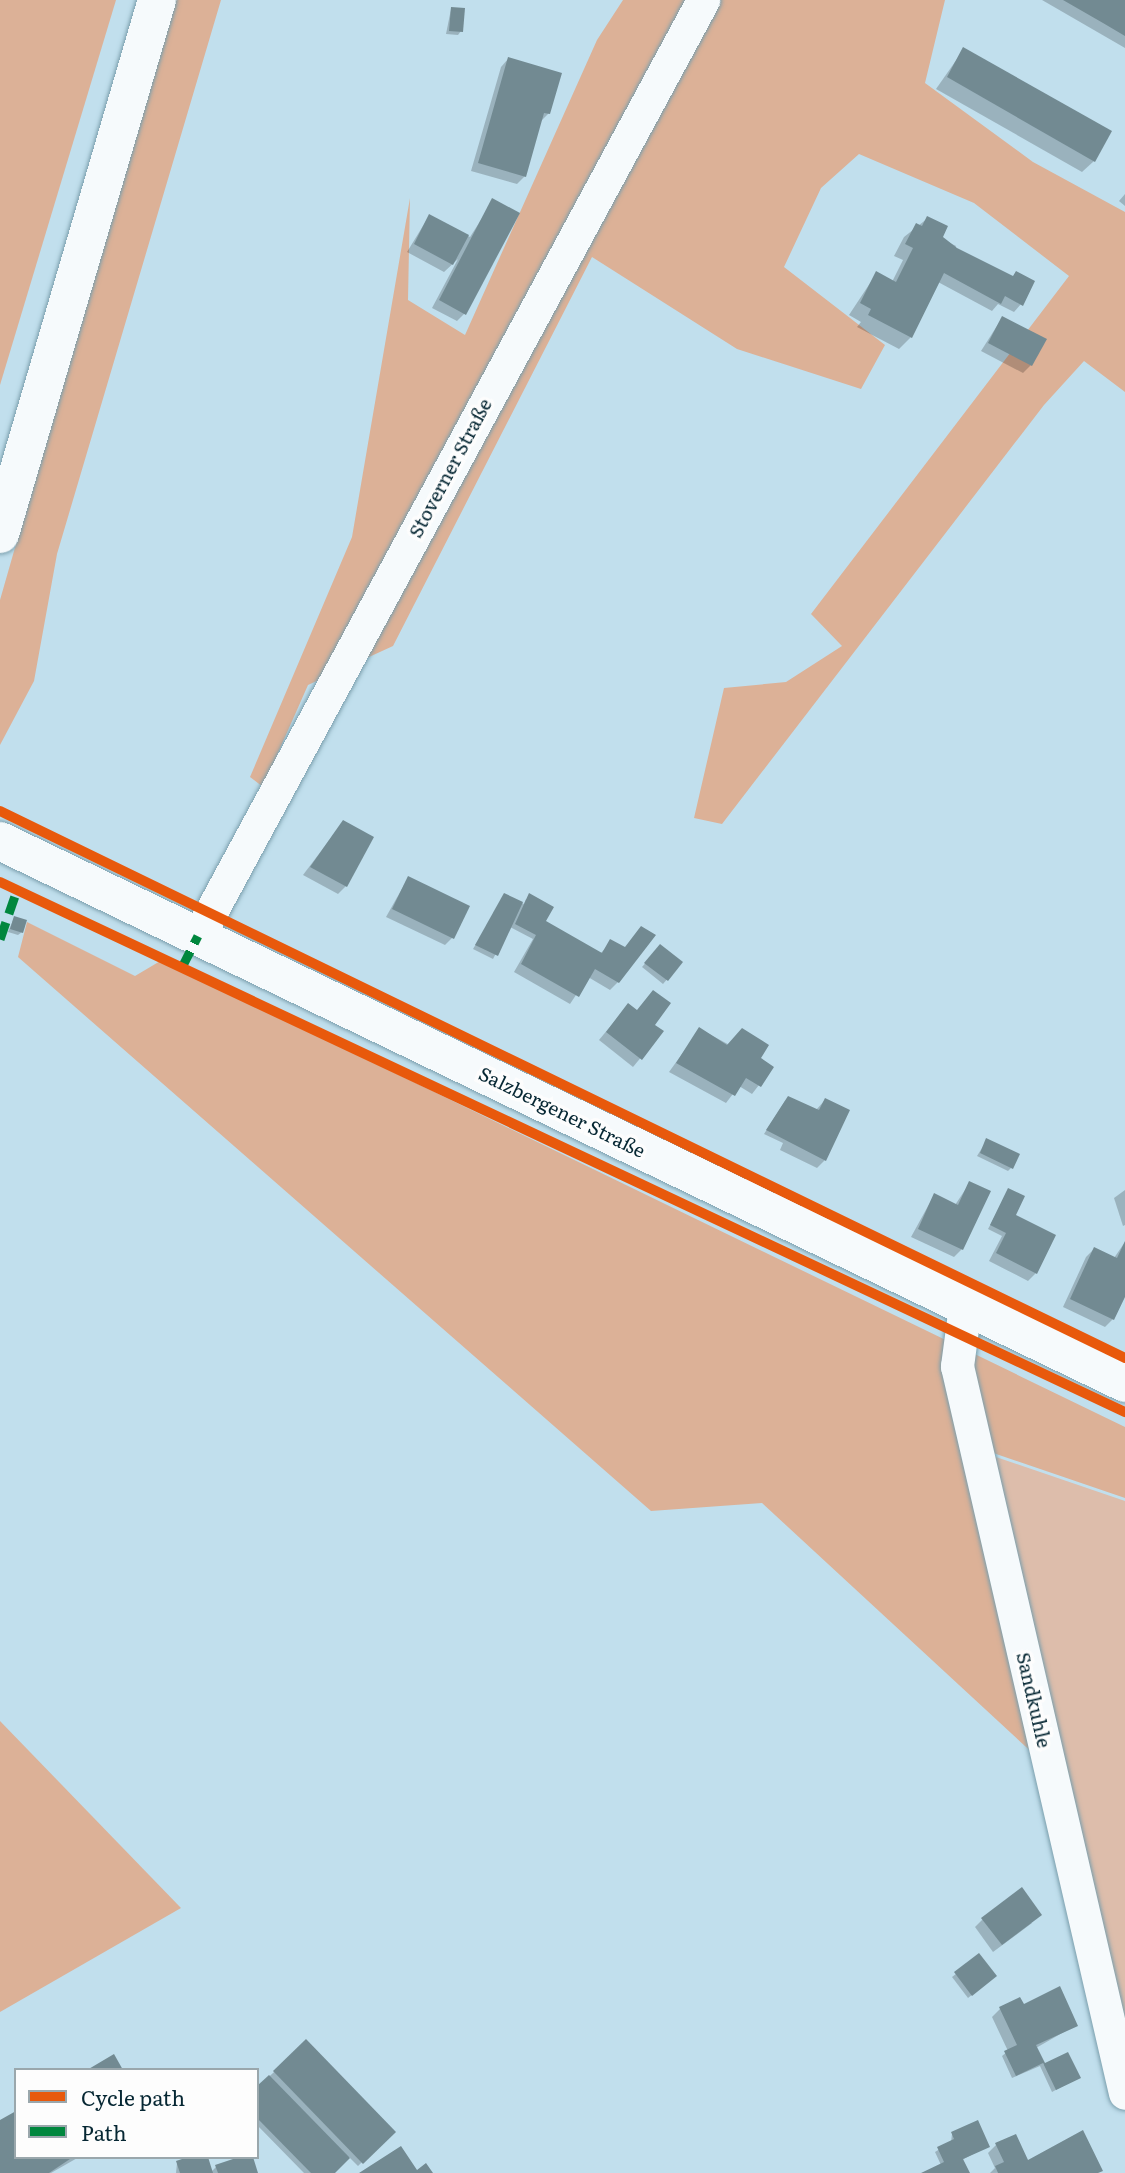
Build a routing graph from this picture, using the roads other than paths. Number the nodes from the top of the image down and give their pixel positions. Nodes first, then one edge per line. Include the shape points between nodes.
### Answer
1 (157, 0) edge
2 (703, 0) edge
3 (0, 534) edge
4 (0, 841) edge
5 (198, 936) junction
6 (965, 1306) junction
7 (1125, 1383) edge
8 (1125, 2093) edge

1 - 3 main road
2 - 5 street, Stoverner Straße
4 - 5 main road, Salzbergener Straße
5 - 6 main road, Salzbergener Straße
6 - 7 main road, Salzbergener Straße
6 - 8 street, Sandkuhle via 957,1366

